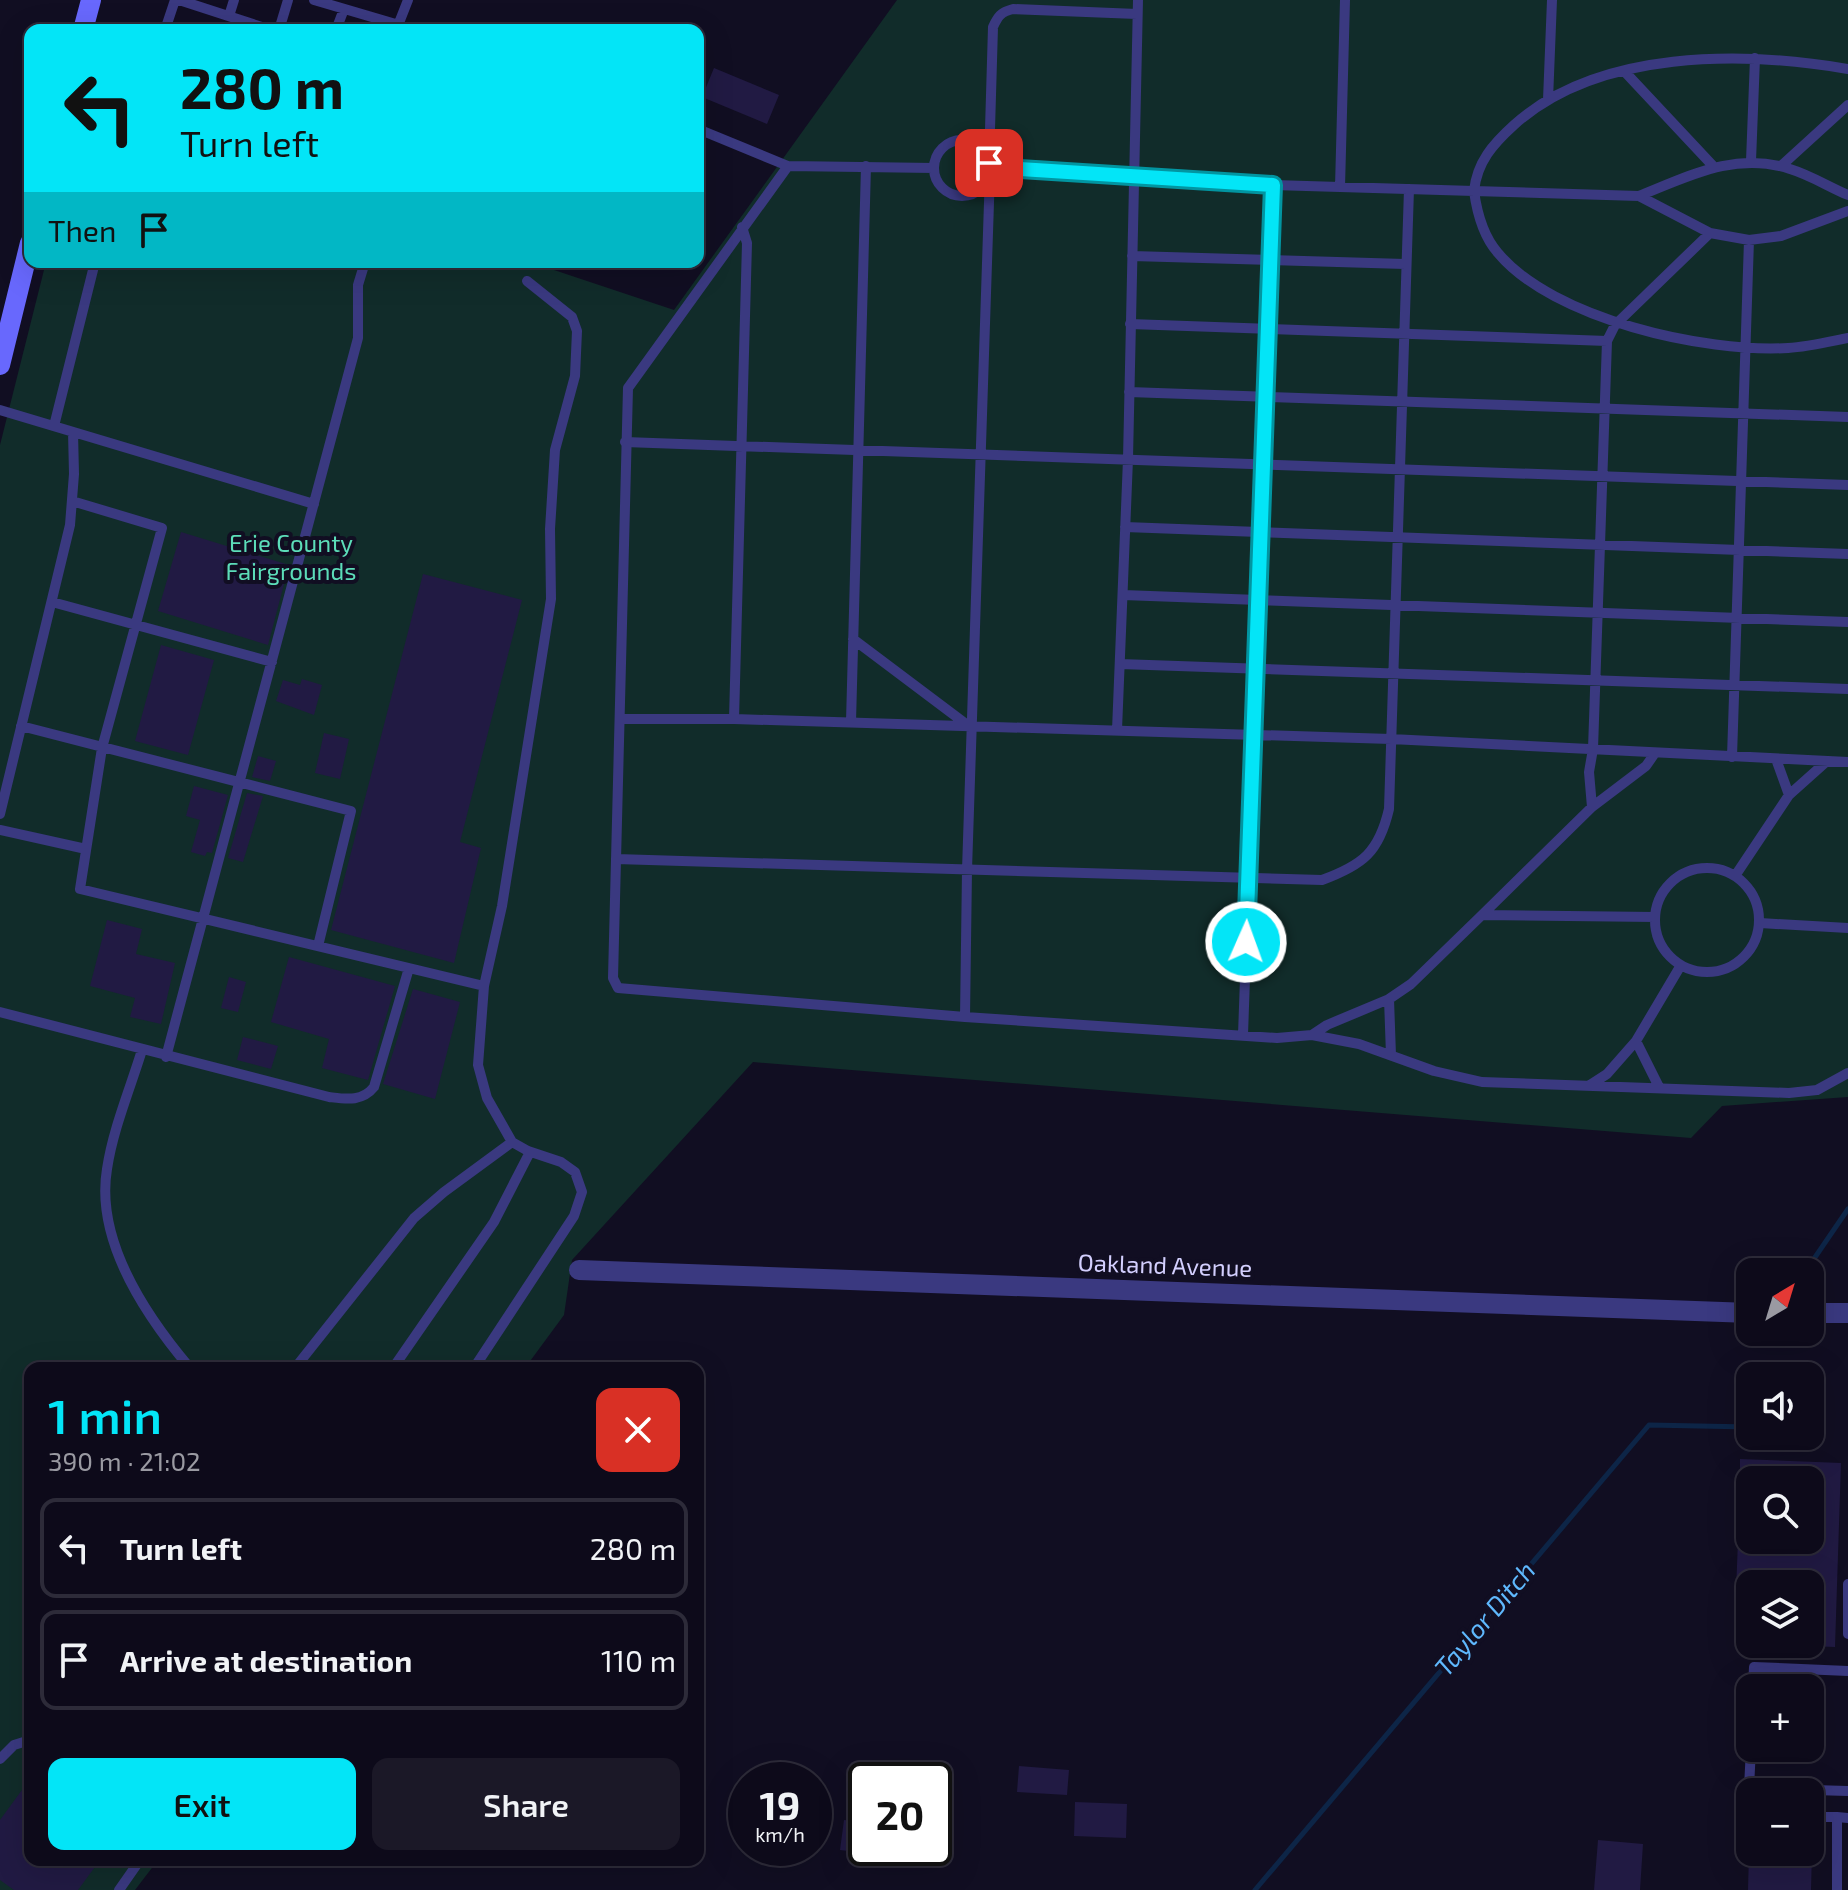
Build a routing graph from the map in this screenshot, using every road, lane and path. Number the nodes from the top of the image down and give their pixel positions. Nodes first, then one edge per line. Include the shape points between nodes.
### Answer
1 (91, 0) edge
2 (177, 0) edge
3 (234, 0) edge
4 (288, 0) edge
5 (314, 0) edge
6 (408, 0) edge
7 (1138, 0) edge
8 (1345, 0) edge
9 (1552, 0) edge
10 (344, 9) junction
11 (1137, 14) junction
12 (229, 16) junction
13 (85, 24) edge
14 (167, 24) edge
15 (253, 24) edge
16 (281, 24) edge
17 (338, 24) edge
18 (388, 24) edge
19 (398, 24) edge
20 (1755, 58) junction
21 (1848, 69) edge
22 (1625, 72) junction
23 (1548, 100) junction
24 (1848, 105) edge
25 (704, 131) edge
26 (1751, 161) junction
27 (788, 166) junction
28 (866, 166) junction
29 (1781, 166) junction
30 (1714, 167) junction
31 (934, 168) junction
32 (990, 168) junction
33 (1135, 175) junction
34 (1273, 185) junction
35 (1340, 187) junction
36 (1409, 189) junction
37 (1474, 191) junction
38 (1848, 195) edge
39 (1639, 196) junction
40 (1848, 211) edge
41 (742, 227) junction
42 (1710, 233) junction
43 (1749, 240) junction
44 (1132, 256) junction
45 (1271, 260) junction
46 (1405, 264) junction
47 (24, 267) edge
48 (94, 268) edge
49 (363, 268) edge
50 (527, 281) dead end
51 (1130, 324) junction
52 (1615, 325) junction
53 (1268, 329) junction
54 (1404, 333) junction
55 (1848, 338) edge
56 (1607, 341) junction
57 (1744, 346) junction
58 (0, 365) edge
59 (1129, 392) junction
60 (1265, 397) junction
61 (1402, 402) junction
62 (1605, 409) junction
63 (0, 410) edge
64 (1742, 413) junction
65 (1848, 417) edge
66 (54, 426) junction
67 (73, 432) junction
68 (625, 442) junction
69 (742, 445) junction
70 (858, 450) junction
71 (981, 453) junction
72 (1128, 459) junction
73 (1262, 464) junction
74 (1399, 469) junction
75 (1603, 477) junction
76 (1740, 481) junction
77 (1848, 485) edge
78 (72, 501) junction
79 (314, 504) junction
80 (1125, 527) junction
81 (1261, 533) junction
82 (1397, 538) junction
83 (1600, 546) junction
84 (1739, 551) junction
85 (1848, 554) edge
86 (1123, 595) junction
87 (1258, 600) junction
88 (52, 602) junction
89 (1394, 606) junction
90 (1598, 613) junction
91 (1735, 618) junction
92 (1848, 622) edge
93 (137, 625) junction
94 (853, 639) junction
95 (272, 662) junction
96 (1120, 664) junction
97 (1256, 668) junction
98 (1392, 672) junction
99 (1595, 679) junction
100 (1734, 684) junction
101 (1848, 689) edge
102 (620, 719) junction
103 (734, 719) junction
104 (851, 722) junction
105 (21, 726) junction
106 (972, 728) junction
107 (1117, 730) junction
108 (1252, 734) junction
109 (1391, 739) junction
110 (102, 748) junction
111 (1593, 749) junction
112 (1655, 753) junction
113 (1732, 757) junction
114 (1776, 759) junction
115 (1827, 761) junction
116 (1848, 762) edge
117 (239, 783) junction
118 (1789, 795) junction
119 (1592, 807) junction
120 (0, 814) edge
121 (0, 830) edge
122 (86, 849) junction
123 (616, 859) junction
124 (967, 870) junction
125 (1735, 876) junction
126 (1248, 879) junction
127 (1482, 915) junction
128 (1655, 917) junction
129 (203, 919) junction
130 (1760, 923) junction
131 (1848, 928) edge
132 (318, 946) junction
133 (1681, 965) junction
134 (409, 968) junction
135 (484, 986) junction
136 (1389, 999) junction
137 (0, 1012) edge
138 (965, 1017) junction
139 (1243, 1035) junction
140 (1312, 1035) junction
141 (1636, 1041) junction
142 (142, 1050) junction
143 (1391, 1055) junction
144 (166, 1057) junction
145 (1848, 1073) edge
146 (1590, 1085) junction
147 (1659, 1087) junction
148 (512, 1142) junction
149 (530, 1152) junction
150 (579, 1270) dead end
151 (1736, 1312) edge
152 (1824, 1313) edge
153 (1848, 1313) edge
154 (186, 1362) edge
155 (300, 1362) edge
156 (397, 1362) edge
157 (478, 1362) edge
158 (1848, 1584) edge
159 (1848, 1634) edge
160 (1848, 1671) edge
161 (1754, 1674) edge
162 (24, 1742) edge
163 (0, 1759) edge
164 (1750, 1762) edge
165 (1848, 1791) edge
166 (1843, 1818) edge
167 (136, 1866) edge
168 (119, 1890) edge
169 (1837, 1890) edge

1 - 13 main road
2 - 12 lane
2 - 14 lane
3 - 12 lane
4 - 16 lane
5 - 10 lane
6 - 19 lane
7 - 11 lane
8 - 35 lane
9 - 23 lane
10 - 17 lane
10 - 18 lane
11 - 32 lane via 1013,9 997,17
11 - 33 lane
12 - 15 lane
20 - 21 lane
20 - 22 lane via 1656,64
20 - 26 lane
22 - 23 lane
22 - 30 lane
23 - 37 lane via 1494,145 1476,172
24 - 29 lane
25 - 27 lane
26 - 29 lane
26 - 30 lane
27 - 28 lane
27 - 41 lane
28 - 31 lane
28 - 70 lane
29 - 38 lane
30 - 39 lane
31 - 32 lane via 940,185 963,196 981,189
31 - 32 lane via 945,145 962,140 980,147
32 - 33 lane
32 - 71 lane
33 - 34 lane
33 - 44 lane
34 - 35 lane
34 - 45 lane
35 - 36 lane
36 - 37 lane
36 - 46 lane
37 - 39 lane
37 - 52 lane via 1484,232 1498,253 1556,296
39 - 42 lane
40 - 43 lane via 1781,236
41 - 68 lane via 628,388
41 - 69 lane via 747,243
42 - 43 lane
42 - 52 lane
43 - 57 lane
44 - 45 lane
44 - 51 lane
45 - 46 lane
45 - 53 lane
46 - 54 lane
47 - 58 main road
48 - 66 lane
49 - 79 lane via 358,338
50 - 135 lane via 572,317 577,331 575,376 554,460 551,599 502,906
51 - 53 lane
51 - 59 lane
52 - 56 lane
52 - 57 lane
53 - 54 lane
53 - 60 lane
54 - 56 lane
54 - 61 lane
55 - 57 lane via 1787,348
56 - 62 lane
57 - 64 lane
59 - 60 lane
59 - 72 lane
60 - 61 lane
60 - 73 lane
61 - 62 lane
61 - 74 lane
62 - 64 lane
62 - 75 lane
63 - 66 lane
64 - 65 lane
64 - 76 lane
66 - 67 lane
67 - 78 lane
67 - 79 lane
68 - 69 lane
68 - 102 lane
69 - 70 lane
69 - 103 lane
70 - 71 lane
70 - 94 lane
71 - 72 lane
71 - 106 lane
72 - 73 lane
72 - 80 lane
73 - 74 lane
73 - 81 lane
74 - 75 lane
74 - 82 lane
75 - 76 lane
75 - 83 lane
76 - 77 lane
76 - 84 lane
78 - 88 lane
78 - 93 lane via 162,528
79 - 95 lane
80 - 81 lane
80 - 86 lane
81 - 82 lane
81 - 87 lane
82 - 83 lane
82 - 89 lane
83 - 84 lane
83 - 90 lane
84 - 85 lane
84 - 91 lane
86 - 87 lane
86 - 96 lane
87 - 89 lane
87 - 97 lane
88 - 93 lane
88 - 105 lane
89 - 90 lane
89 - 98 lane
90 - 91 lane
90 - 99 lane
91 - 92 lane
91 - 100 lane
93 - 95 lane
93 - 110 lane
94 - 104 lane
94 - 106 lane
95 - 117 lane
96 - 97 lane
96 - 107 lane
97 - 98 lane
97 - 108 lane
98 - 99 lane
98 - 109 lane
99 - 100 lane
99 - 111 lane
100 - 101 lane
100 - 113 lane
102 - 103 lane
102 - 123 lane
103 - 104 lane
104 - 106 lane
105 - 110 lane
105 - 120 lane
106 - 107 lane
106 - 124 lane
107 - 108 lane
108 - 109 lane
108 - 126 lane
109 - 111 lane
109 - 126 lane via 1389,809 1383,834 1369,855 1322,880
110 - 117 lane
110 - 122 lane
111 - 112 lane
111 - 119 lane
112 - 113 lane
112 - 119 lane via 1646,766
113 - 114 lane
114 - 115 lane
114 - 118 lane
115 - 116 lane
115 - 118 lane
117 - 129 lane
117 - 132 lane via 351,811
118 - 125 lane
119 - 127 lane
121 - 122 lane
122 - 129 lane via 80,889
123 - 124 lane
123 - 138 lane via 613,978 618,988
124 - 126 lane
124 - 138 lane
125 - 128 lane via 1721,869 1687,872 1661,894
125 - 130 lane via 1750,890
126 - 139 lane
127 - 128 lane
127 - 136 lane
128 - 133 lane via 1660,943
129 - 132 lane
129 - 144 lane
130 - 131 lane
130 - 133 lane via 1756,940 1733,966 1700,972
132 - 134 lane
133 - 141 lane
134 - 135 lane
134 - 144 lane via 380,1071 374,1087 362,1097 329,1097
135 - 148 lane via 480,1082
136 - 140 lane
136 - 143 lane
137 - 142 lane
138 - 139 lane
139 - 140 lane
140 - 143 lane
141 - 146 lane
141 - 147 lane
142 - 144 lane
142 - 154 lane via 106,1171 106,1213 127,1272
143 - 146 lane via 1482,1082
145 - 147 lane via 1817,1090 1789,1093
146 - 147 lane
148 - 149 lane
148 - 155 lane via 414,1218
149 - 156 lane via 494,1222
149 - 157 lane via 569,1166 579,1179 581,1198
150 - 151 street, Oakland Avenue
152 - 153 street
158 - 159 lane
160 - 161 lane via 1754,1667
162 - 163 lane
164 - 165 lane via 1749,1788
166 - 169 lane
167 - 168 lane

